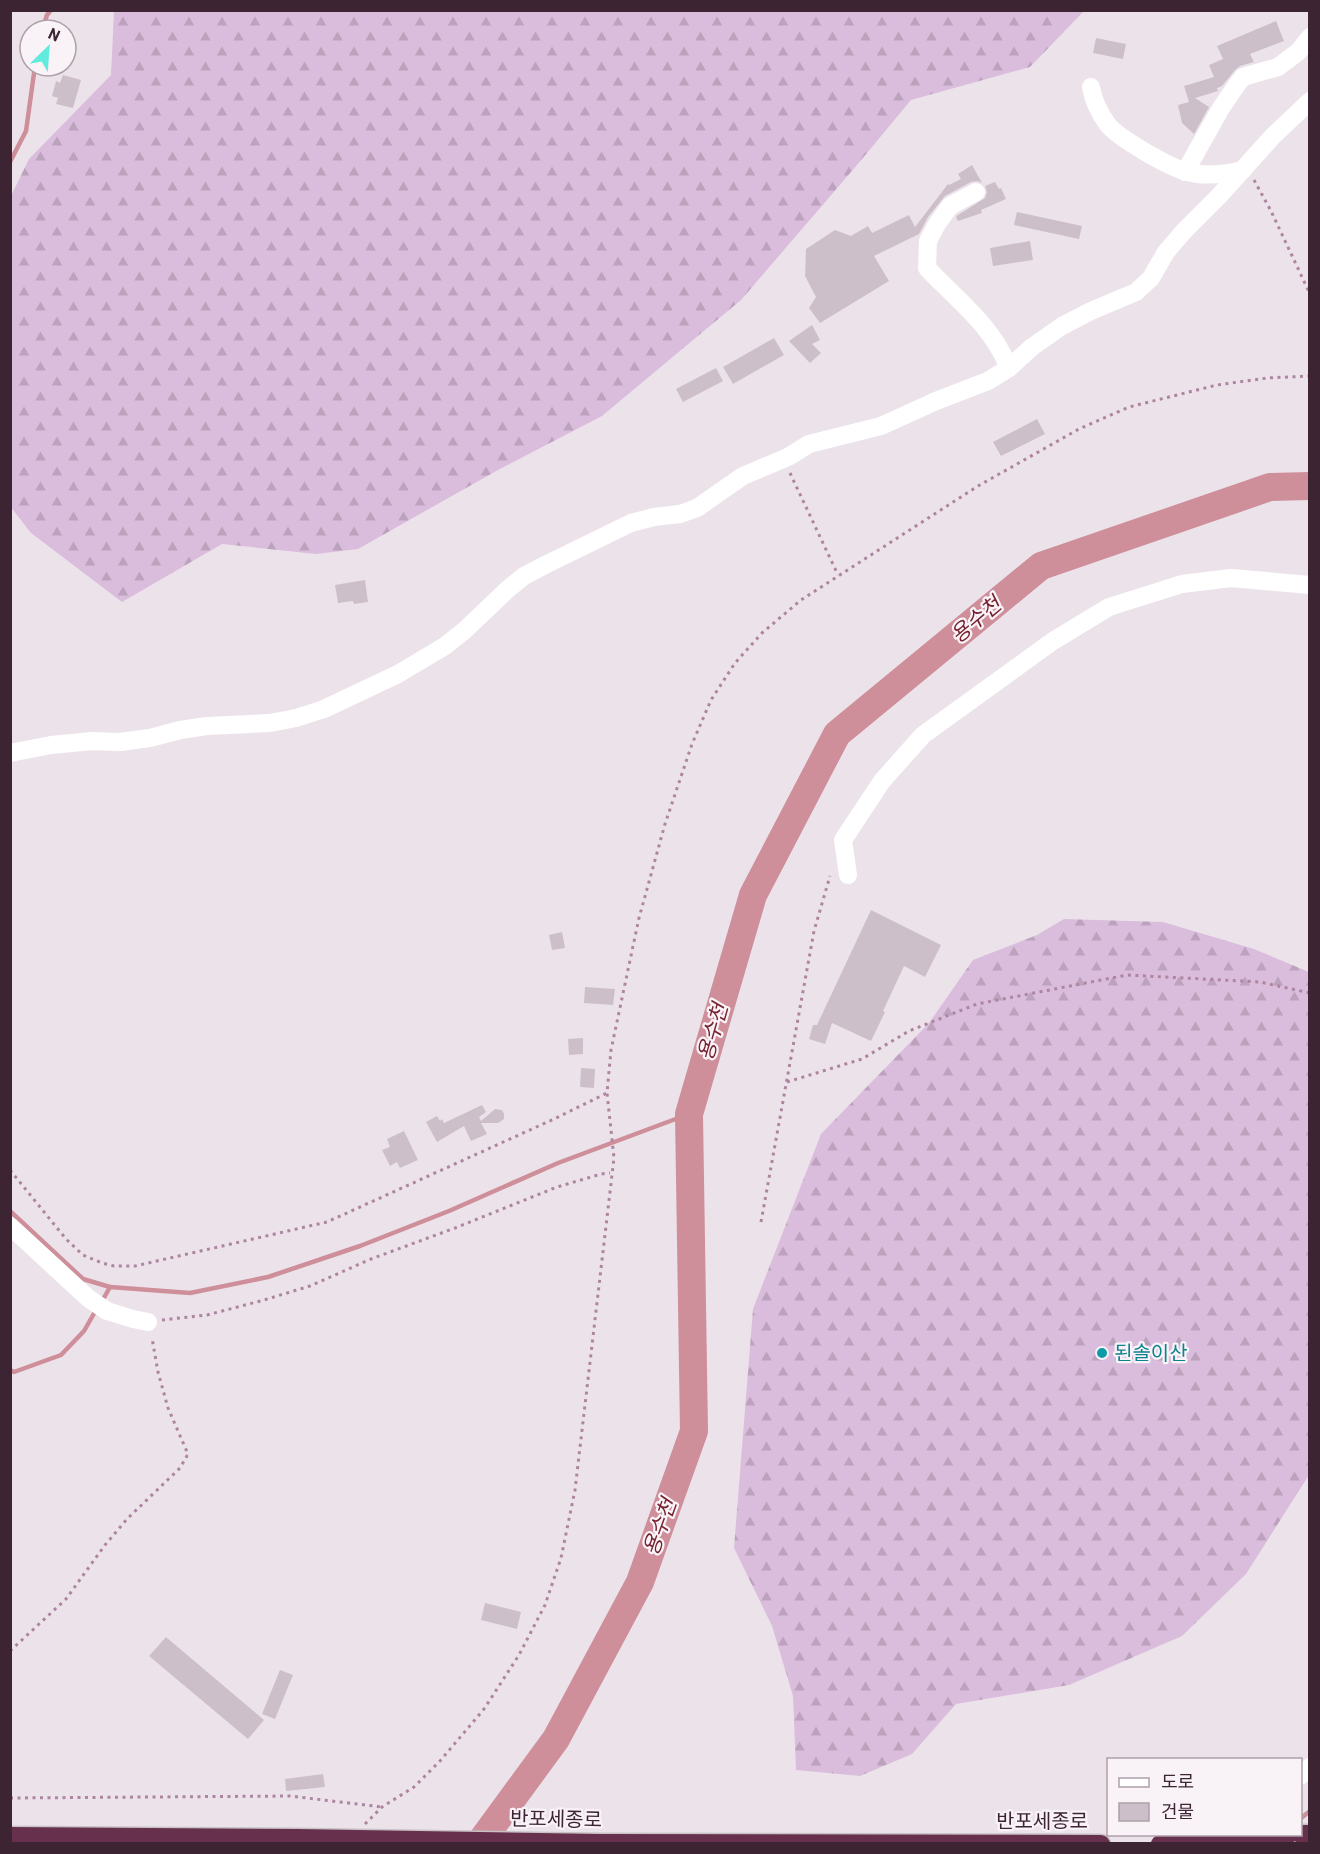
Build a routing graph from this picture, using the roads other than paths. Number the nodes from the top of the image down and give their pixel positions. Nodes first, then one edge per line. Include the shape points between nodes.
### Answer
1 (1310, 37) edge
2 (1091, 87) dead end
3 (1310, 100) edge
4 (1243, 170) junction
5 (1185, 172) junction
6 (976, 192) dead end
7 (1009, 368) junction
8 (1310, 585) edge
9 (10, 753) edge
10 (840, 873) road end
11 (10, 1226) edge
12 (148, 1322) road end
13 (10, 1836) edge
14 (1280, 1836) edge
15 (600, 1843) edge
16 (1101, 1844) edge
17 (1160, 1844) edge

1 - 5 street via 1278,67 1243,77
2 - 5 street via 1109,126
3 - 4 street
4 - 5 street
4 - 7 street via 1184,231 1151,278 1136,292 1062,326
6 - 7 street via 950,206 937,224 928,241 927,268 983,324 1002,350
7 - 9 street via 988,381 880,426 809,444 743,476 697,508 631,523 524,576 445,646 398,674 324,709 270,723 207,726 150,738 51,745
8 - 10 street via 1231,578 1182,584 1109,607 1053,641 923,735 889,774 843,840
11 - 12 street via 106,1311
13 - 15 highway, 반포세종로, bridge
14 - 17 highway, bridge
15 - 16 highway, 반포세종로

